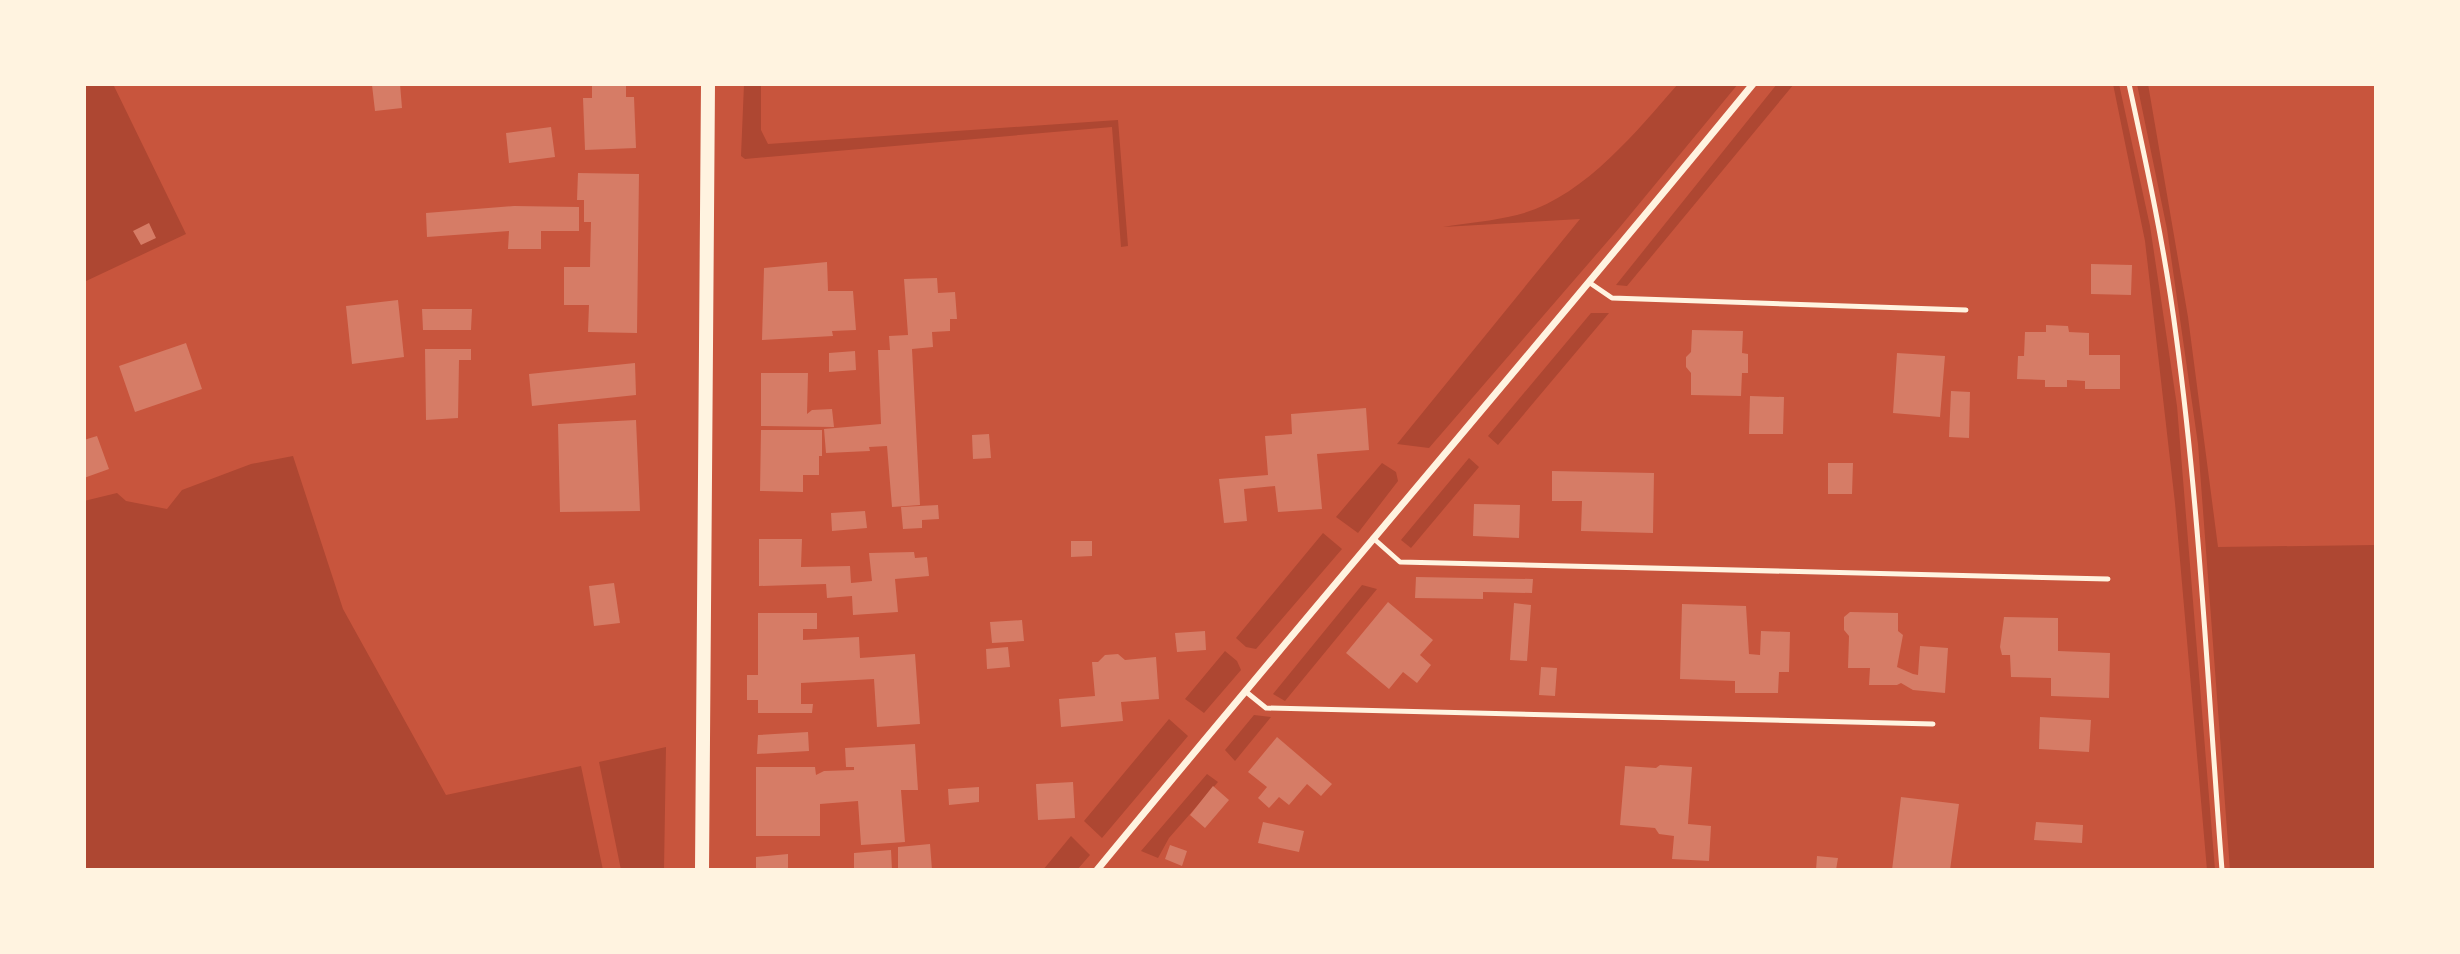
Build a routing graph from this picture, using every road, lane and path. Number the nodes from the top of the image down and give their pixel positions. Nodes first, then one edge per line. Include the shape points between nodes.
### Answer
1 (708, 84) edge
2 (1753, 84) edge
3 (2129, 84) edge
4 (1590, 283) junction
5 (1966, 310) dead end
6 (1373, 538) junction
7 (2108, 579) dead end
8 (1245, 691) junction
9 (1933, 724) dead end
10 (702, 870) edge
11 (1097, 870) edge
12 (2222, 870) edge

1 - 10 main road
2 - 4 street
3 - 12 lane via 2176,334
4 - 5 lane via 1612,298
4 - 6 street
6 - 7 lane via 1400,562
6 - 8 street
8 - 9 lane via 1266,708
8 - 11 street

